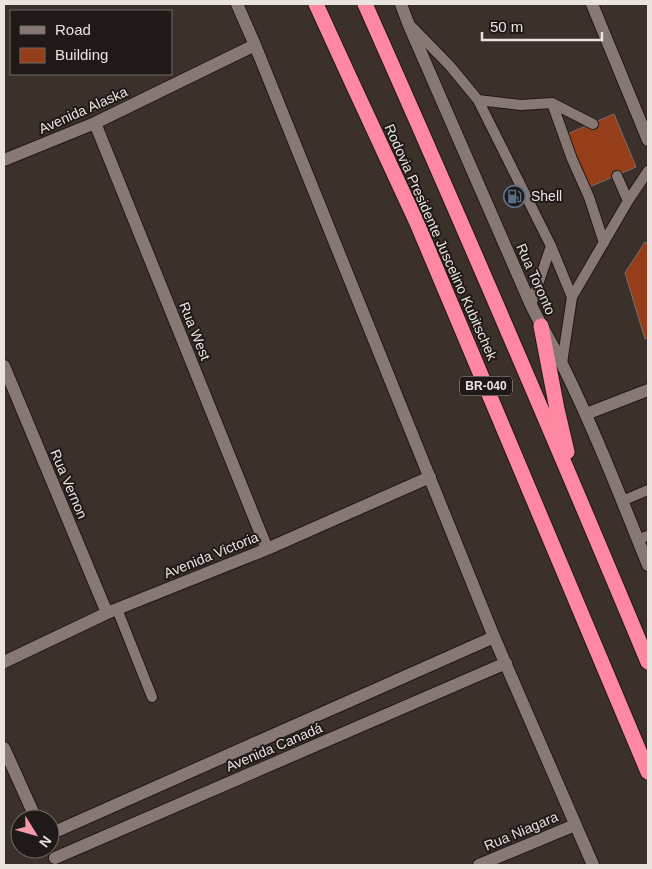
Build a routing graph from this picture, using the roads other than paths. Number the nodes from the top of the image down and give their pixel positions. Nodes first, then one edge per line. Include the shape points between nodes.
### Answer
1 (237, 4) edge
2 (316, 4) edge
3 (365, 4) edge
4 (401, 4) edge
5 (592, 4) edge
6 (408, 23) junction
7 (255, 45) junction
8 (478, 100) junction
9 (552, 102) junction
10 (95, 123) junction
11 (593, 124) dead end
12 (648, 140) edge
13 (4, 160) edge
14 (648, 171) edge
15 (616, 176) dead end
16 (628, 201) junction
17 (604, 243) junction
18 (551, 246) junction
19 (572, 297) junction
20 (531, 305) junction
21 (541, 326) junction
22 (562, 363) junction
23 (4, 366) edge
24 (648, 390) edge
25 (586, 414) junction
26 (430, 477) junction
27 (572, 481) junction
28 (648, 490) edge
29 (622, 501) junction
30 (643, 538) edge
31 (266, 549) junction
32 (648, 565) edge
33 (112, 611) junction
34 (494, 637) junction
35 (4, 662) edge
36 (648, 662) edge
37 (506, 663) junction
38 (152, 697) dead end
39 (4, 748) edge
40 (648, 772) edge
41 (31, 809) edge
42 (575, 825) junction
43 (60, 830) edge
44 (60, 855) edge
45 (500, 861) edge
46 (479, 865) edge
47 (593, 865) edge

1 - 7 street
2 - 40 highway, Rodovia Presidente Juscelino Kubitschek / BR-040 via 417,223
3 - 27 highway, Rodovia Presidente Juscelino Kubitschek / BR-040
4 - 6 street, Rua Toronto
5 - 12 street
6 - 8 lane
6 - 20 street, Rua Toronto
7 - 10 street, Avenida Alaska
7 - 26 street
8 - 9 lane via 521,105
8 - 18 lane
9 - 11 lane
9 - 17 lane
10 - 13 street, Avenida Alaska
10 - 31 street, Rua West
14 - 16 lane
15 - 16 lane
16 - 17 lane
17 - 19 lane
18 - 19 lane
18 - 20 lane
19 - 22 lane
20 - 21 street, Rua Toronto
21 - 22 street, Rua Toronto
21 - 27 highway
22 - 25 street, Rua Toronto
23 - 33 street, Rua Vernon
24 - 25 street
25 - 29 street, Rua Toronto
26 - 31 street, Avenida Victoria
26 - 34 street
27 - 36 highway, Rodovia Presidente Juscelino Kubitschek / BR-040
28 - 29 lane
29 - 30 street, Rua Toronto
30 - 32 street, Rua Toronto
31 - 33 street, Avenida Victoria
33 - 35 street, Avenida Victoria
33 - 38 lane
34 - 37 street
34 - 43 street, Avenida Canadá
37 - 42 street
37 - 44 street, Avenida Canadá
39 - 41 street
42 - 45 street, Rua Niagara
42 - 47 street
45 - 46 street, Rua Niagara

